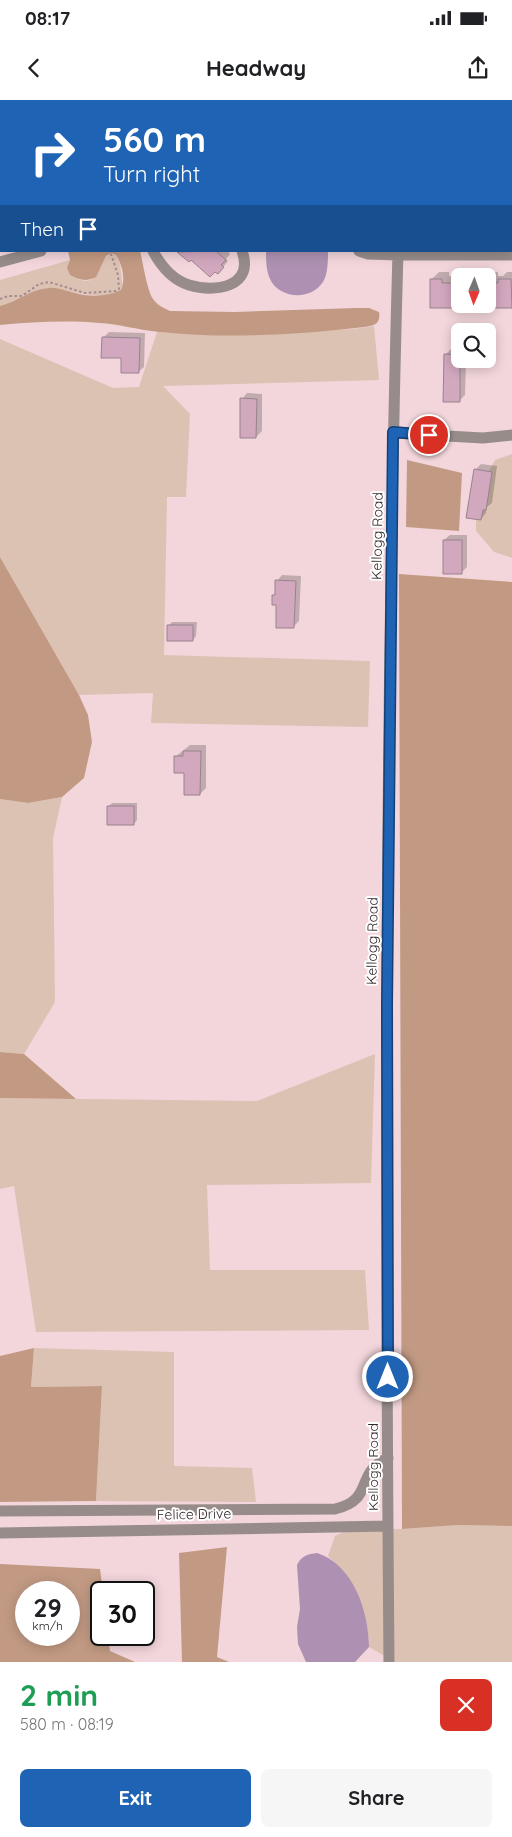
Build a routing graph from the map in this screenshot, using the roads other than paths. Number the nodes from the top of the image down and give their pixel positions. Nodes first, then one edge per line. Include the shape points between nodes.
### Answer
1 (37, 252) edge
2 (154, 252) edge
3 (242, 252) edge
4 (363, 252) edge
5 (398, 253) edge
6 (483, 253) edge
7 (512, 255) edge
8 (0, 262) edge
9 (393, 432) junction
10 (512, 435) edge
11 (388, 1458) junction
12 (0, 1511) edge
13 (388, 1526) junction
14 (0, 1533) edge
15 (389, 1662) edge

1 - 8 street
2 - 3 street via 174,277 189,285 207,287 229,285 240,279 245,266
4 - 5 street
5 - 6 street
5 - 9 street, Kellogg Road
6 - 7 street
9 - 10 street via 483,438
9 - 11 street, Kellogg Road via 387,996
11 - 12 street via 372,1468 362,1492 352,1504 335,1509
11 - 13 street, Kellogg Road
13 - 14 street, Felice Drive
13 - 15 street, Kellogg Road

